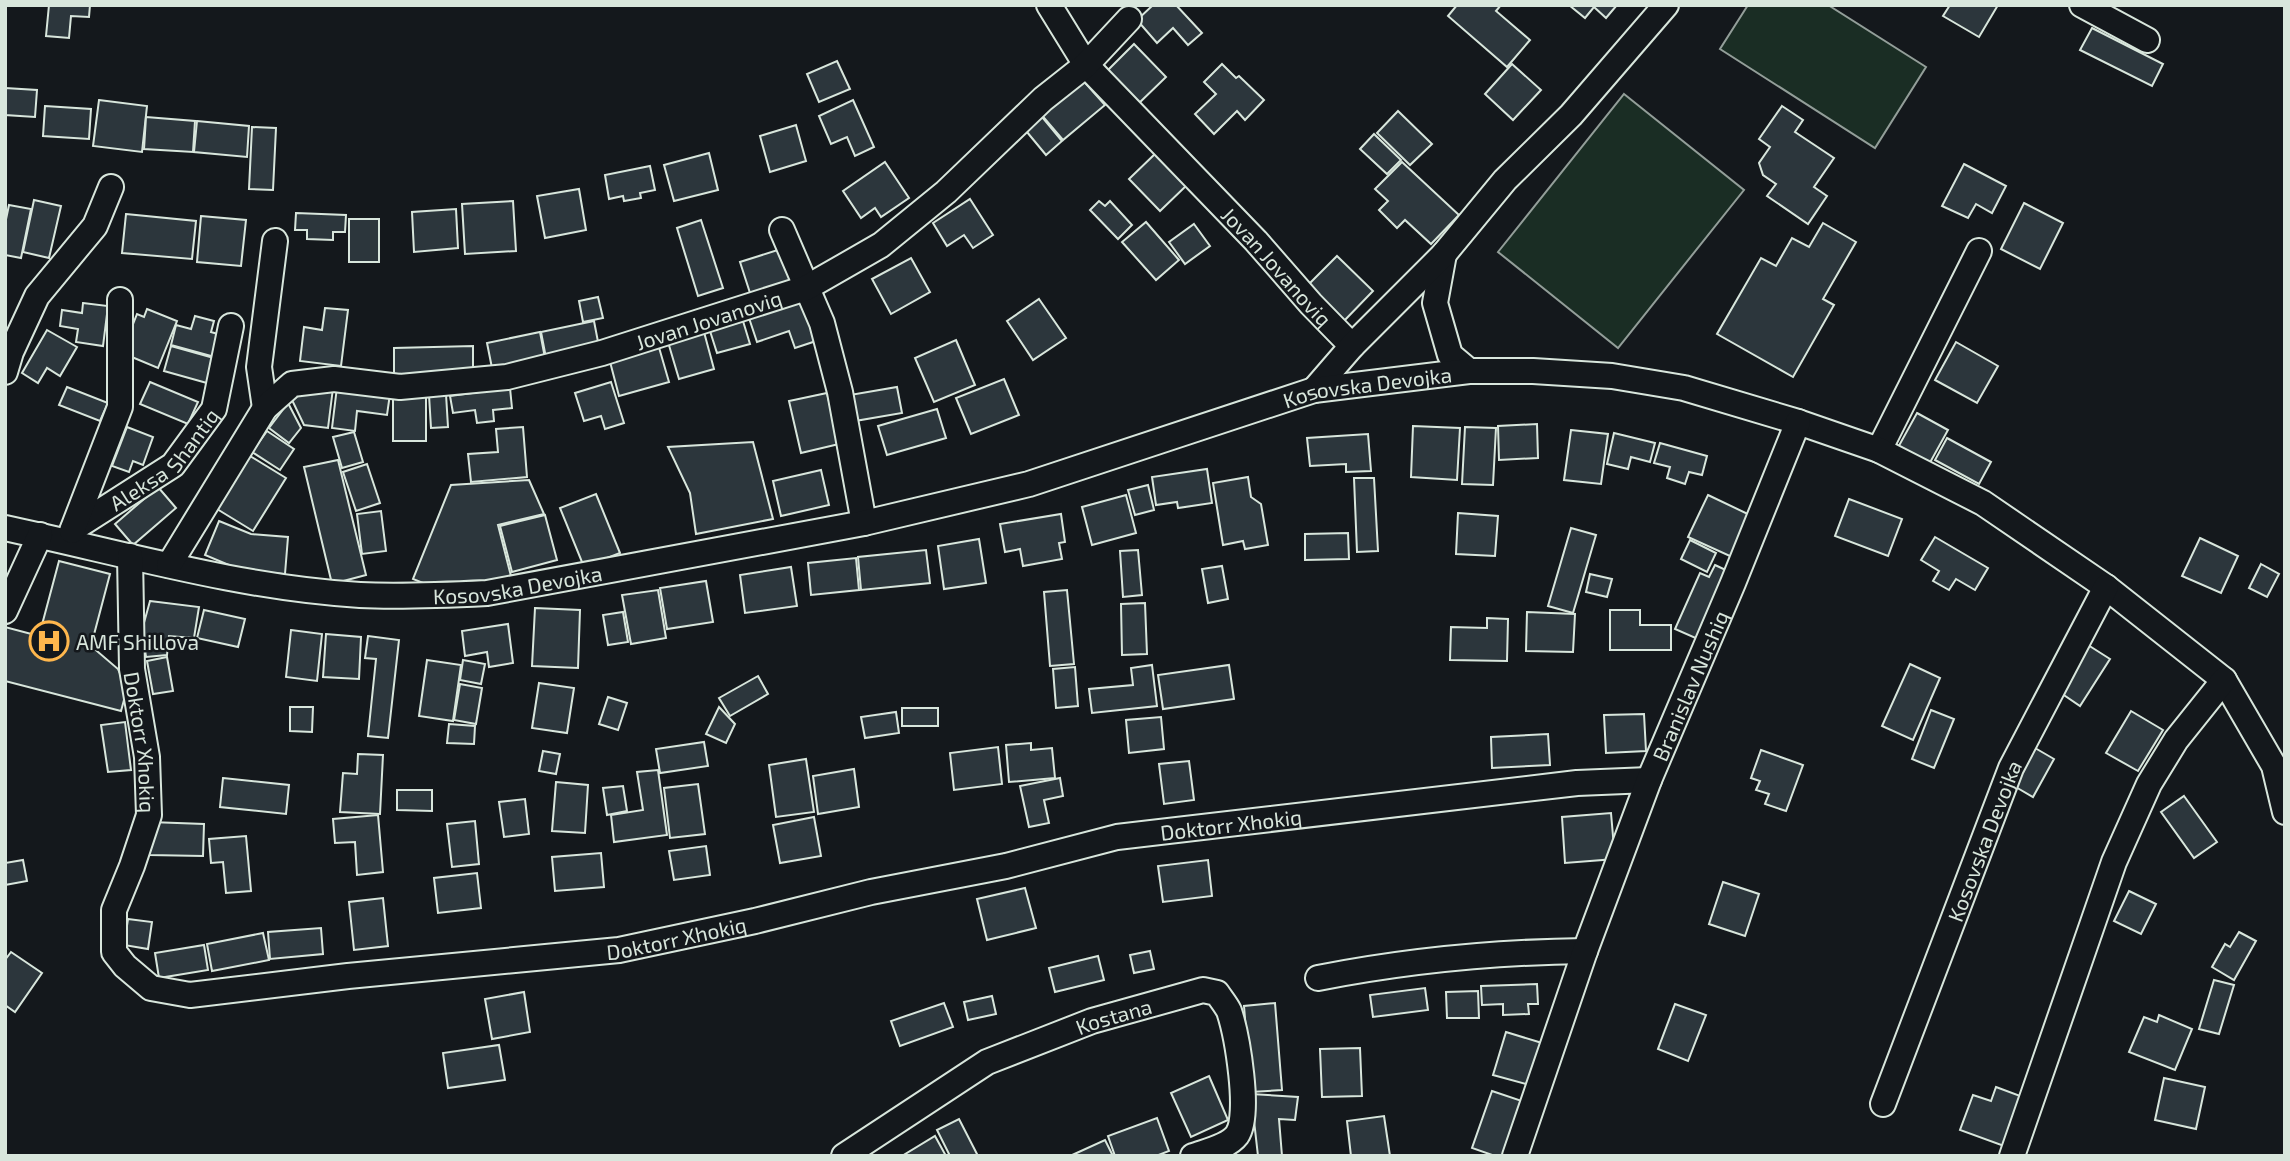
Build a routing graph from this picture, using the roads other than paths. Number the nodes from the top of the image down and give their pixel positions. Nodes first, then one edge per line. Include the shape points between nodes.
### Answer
1 (1049, 5) edge
2 (2082, 5) edge
3 (1661, 7) edge
4 (1129, 19) dead end
5 (2147, 40) dead end
6 (1086, 65) junction
7 (111, 187) dead end
8 (782, 230) dead end
9 (275, 242) dead end
10 (1979, 251) dead end
11 (1444, 254) junction
12 (806, 288) junction
13 (120, 300) dead end
14 (231, 326) dead end
15 (1352, 346) junction
16 (1469, 371) junction
17 (5, 372) edge
18 (1314, 390) junction
19 (265, 408) junction
20 (1798, 422) junction
21 (1879, 450) junction
22 (864, 523) junction
23 (5, 528) edge
24 (40, 535) junction
25 (71, 535) junction
26 (130, 556) junction
27 (169, 565) junction
28 (2106, 587) junction
29 (5, 611) edge
30 (2224, 680) junction
31 (2279, 767) edge
32 (1649, 780) junction
33 (2285, 812) edge
34 (1585, 951) junction
35 (1318, 978) dead end
36 (1883, 1104) dead end
37 (844, 1156) edge
38 (1194, 1156) edge
39 (1515, 1156) edge
40 (2012, 1156) edge

1 - 6 street, Jovan Jovanoviq
2 - 5 street
3 - 11 street via 1571,115 1505,180
4 - 6 street, Jovan Jovanoviq
6 - 12 street, Jovan Jovanoviq via 881,245
6 - 15 street, Jovan Jovanoviq
7 - 17 street via 95,226 37,296
8 - 12 street
9 - 19 street via 260,367
10 - 21 street
11 - 15 street
11 - 16 street via 1435,303 1450,355
12 - 19 street, Jovan Jovanoviq via 602,353 507,377 400,387 334,379 292,384
12 - 22 street via 822,323 840,392
13 - 25 street, Aleksa Shantiq via 120,407
14 - 25 street, Aleksa Shantiq via 214,409 173,465
15 - 18 street
16 - 18 street, Kosovska Devojka
16 - 20 street, Kosovska Devojka via 1612,376 1685,388
18 - 22 street, Kosovska Devojka via 1029,484
19 - 27 street, Jovan Jovanoviq
20 - 21 street, Kosovska Devojka
20 - 32 street, Branislav Nushiq
21 - 28 street, Kosovska Devojka via 1983,503
22 - 27 street, Kosovska Devojka via 487,593 358,595 265,584
23 - 24 street
24 - 25 street
24 - 29 street
25 - 26 street
26 - 27 street
26 - 32 street, Doktorr Xhokiq via 132,669 147,757 149,816 114,910 114,952 151,988 190,995 619,950 1006,866 1117,837 1577,783
28 - 30 street, Kosovska Devojka
28 - 36 street, Kosovska Devojka via 2011,768
30 - 31 street, Kosovska Devojka
30 - 40 street via 2176,740 2114,862
31 - 33 street, Kosovska Devojka
32 - 34 street, Branislav Nushiq
34 - 35 street via 1527,951
34 - 39 street, Branislav Nushiq
37 - 38 street, Kostana via 987,1062 1092,1021 1203,990 1217,993 1228,1008 1237,1044 1244,1114 1232,1142

